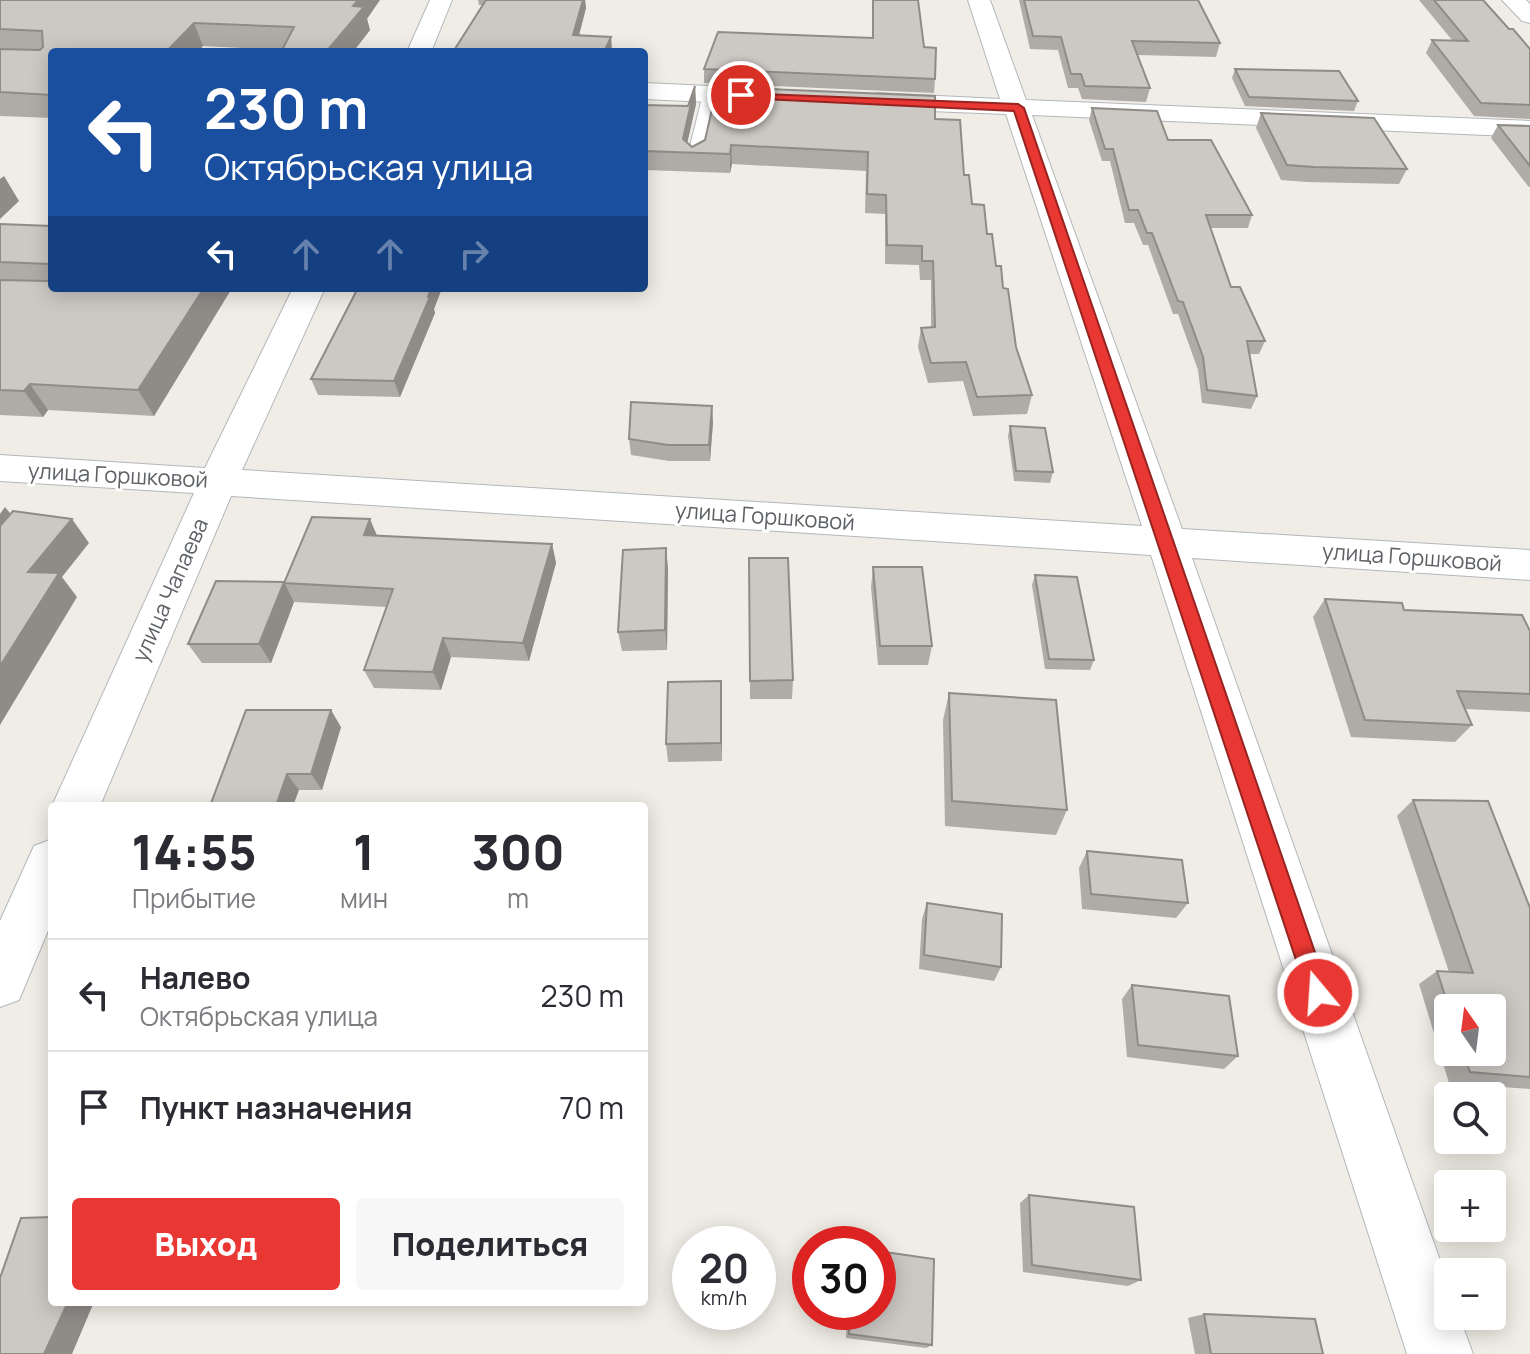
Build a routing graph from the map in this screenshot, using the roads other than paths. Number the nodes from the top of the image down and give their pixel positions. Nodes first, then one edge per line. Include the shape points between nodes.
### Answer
1 (441, 0) edge
2 (979, 0) edge
3 (1513, 0) edge
4 (1530, 16) edge
5 (421, 48) edge
6 (648, 91) edge
7 (710, 94) junction
8 (802, 98) edge
9 (849, 100) edge
10 (1018, 108) junction
11 (1530, 129) edge
12 (695, 158) edge
13 (307, 292) edge
14 (0, 468) edge
15 (218, 481) junction
16 (1167, 542) junction
17 (1530, 565) edge
18 (78, 802) edge
19 (48, 871) edge
20 (0, 981) edge
21 (1440, 1354) edge

1 - 5 street
2 - 10 street
3 - 4 street
6 - 7 street
7 - 8 street
7 - 12 lane
9 - 10 street
10 - 11 street
10 - 16 street
13 - 15 street, улица Чапаева
14 - 15 street, улица Горшковой
15 - 16 street, улица Горшковой
15 - 18 street, улица Чапаева
16 - 17 street, улица Горшковой
16 - 21 street
19 - 20 street

